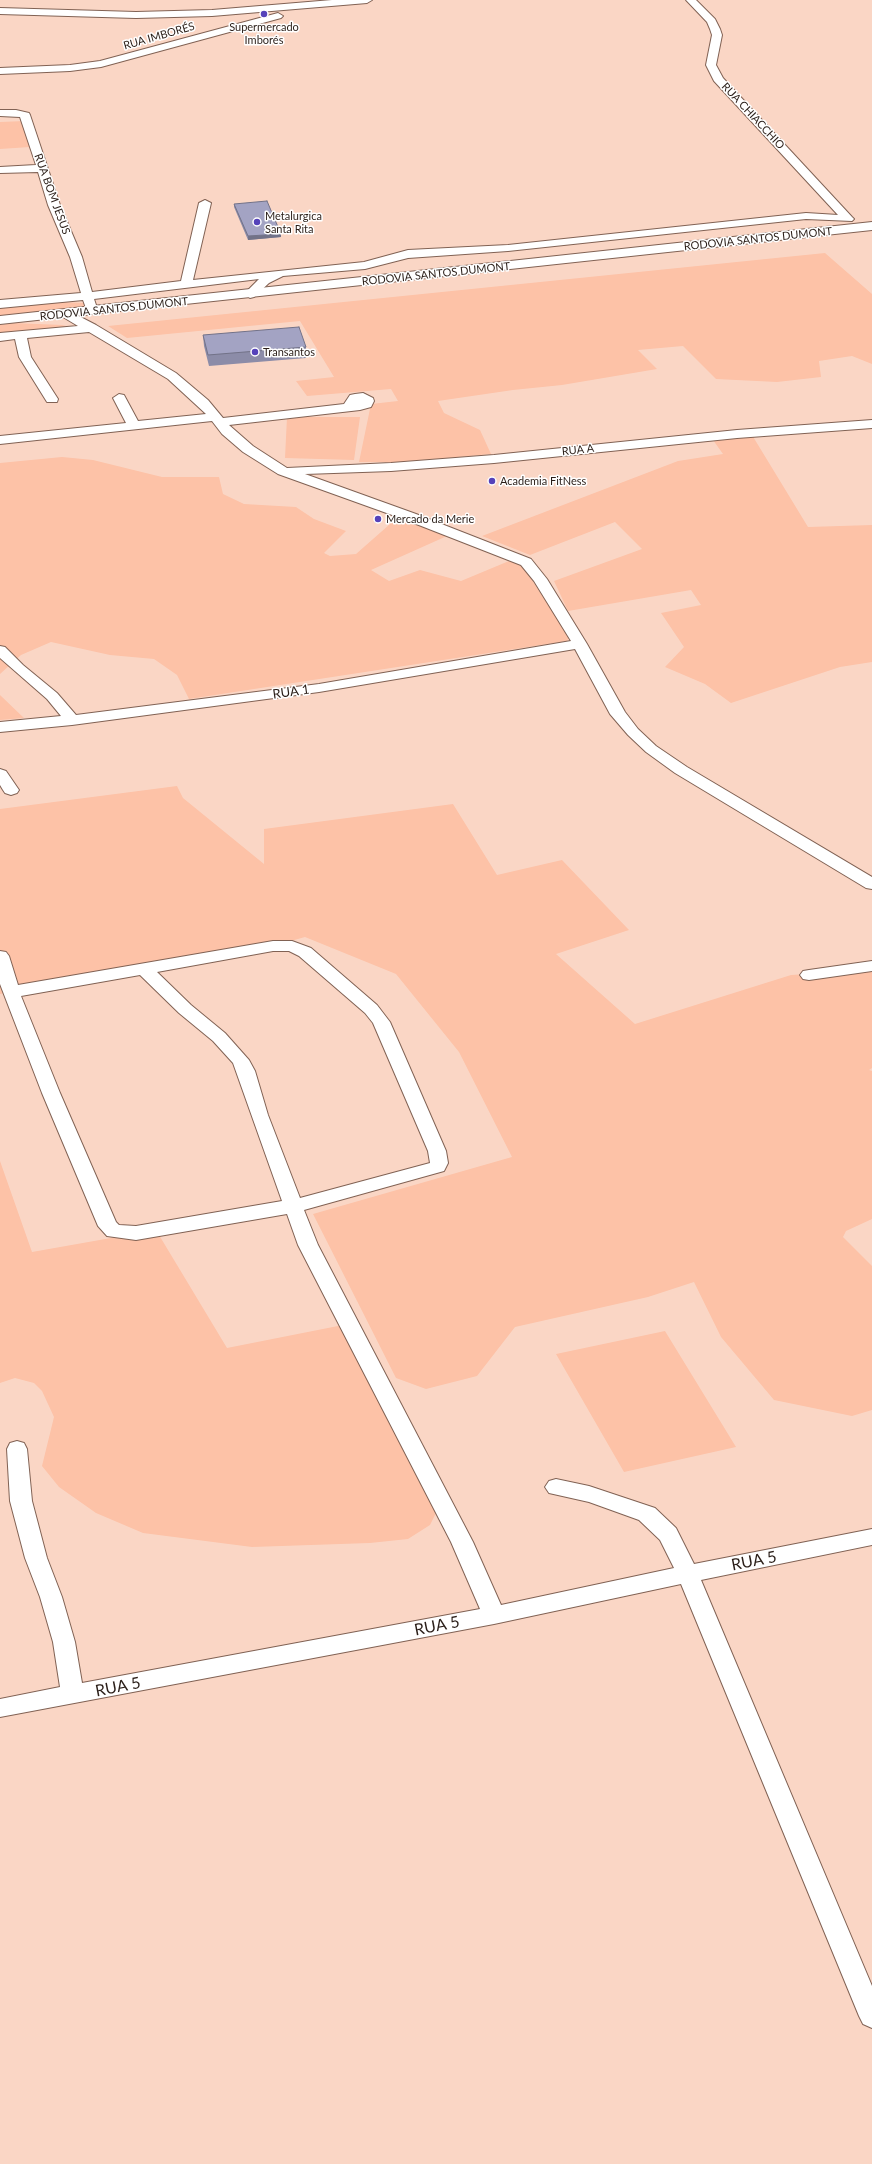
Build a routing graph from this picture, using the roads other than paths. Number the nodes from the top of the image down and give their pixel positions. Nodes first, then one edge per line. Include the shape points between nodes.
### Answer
1 (367, 0) edge
2 (691, 0) edge
3 (85, 3) dead end
4 (321, 4) junction
5 (2, 6) edge
6 (0, 71) edge
7 (0, 113) edge
8 (42, 168) junction
9 (0, 170) edge
10 (205, 203) dead end
11 (872, 226) edge
12 (281, 273) junction
13 (186, 285) junction
14 (250, 294) junction
15 (88, 296) junction
16 (0, 304) edge
17 (93, 311) junction
18 (67, 314) junction
19 (0, 320) edge
20 (92, 328) junction
21 (20, 335) junction
22 (0, 337) edge
23 (119, 398) dead end
24 (52, 399) dead end
25 (348, 407) dead end
26 (217, 419) junction
27 (872, 424) edge
28 (134, 426) junction
29 (0, 440) edge
30 (283, 471) junction
31 (580, 644) junction
32 (0, 650) edge
33 (72, 720) junction
34 (0, 727) edge
35 (0, 774) edge
36 (11, 790) dead end
37 (872, 884) edge
38 (0, 956) edge
39 (872, 966) edge
40 (144, 969) junction
41 (809, 975) dead end
42 (11, 992) junction
43 (294, 1206) junction
44 (17, 1449) dead end
45 (556, 1487) dead end
46 (872, 1537) edge
47 (688, 1574) junction
48 (494, 1615) junction
49 (73, 1695) junction
50 (0, 1708) edge
51 (869, 2002) edge

1 - 4 street
2 - 12 street, RUA CHIACCHIO via 711,21 715,29 717,35 711,65 718,78 848,219 802,216 508,248 408,254 365,265
3 - 5 street
4 - 5 street via 188,14 136,15
4 - 6 street, RUA IMBORÉS via 101,64
7 - 8 street, RUA BOM JESUS via 25,115
8 - 9 street
8 - 15 street, RUA BOM JESUS
10 - 13 street
11 - 14 highway, RODOVIA SANTOS DUMONT
12 - 13 street
12 - 14 street via 265,280
13 - 15 street
14 - 17 highway, RODOVIA SANTOS DUMONT
15 - 16 street
15 - 17 street, RUA BOM JESUS
17 - 18 highway, RODOVIA SANTOS DUMONT
18 - 19 highway, RODOVIA SANTOS DUMONT
18 - 20 street
20 - 21 street
20 - 26 street via 172,376 189,389
21 - 22 street
21 - 24 street via 25,356
23 - 28 street
25 - 26 street
26 - 28 street
26 - 30 street via 248,449
27 - 30 street, RUA A via 737,434 494,459 391,467
28 - 29 street
30 - 31 street via 526,562
31 - 33 street, RUA 1 via 318,688
31 - 37 street via 618,714 651,749 729,800
32 - 33 street via 52,696
33 - 34 street, RUA 1
35 - 36 street
38 - 42 street
39 - 41 street
40 - 42 street
40 - 43 street via 219,1037 240,1060
40 - 43 street via 260,948 292,946 316,960 371,1009 380,1022 437,1151 437,1167
42 - 43 street via 108,1226 114,1231 136,1233
43 - 48 street via 322,1276 462,1542
44 - 49 street via 21,1501 36,1558 64,1642
45 - 47 street via 588,1494 646,1514 668,1534
46 - 47 street, RUA 5
47 - 48 street, RUA 5
47 - 51 street
48 - 49 street, RUA 5
49 - 50 street, RUA 5

